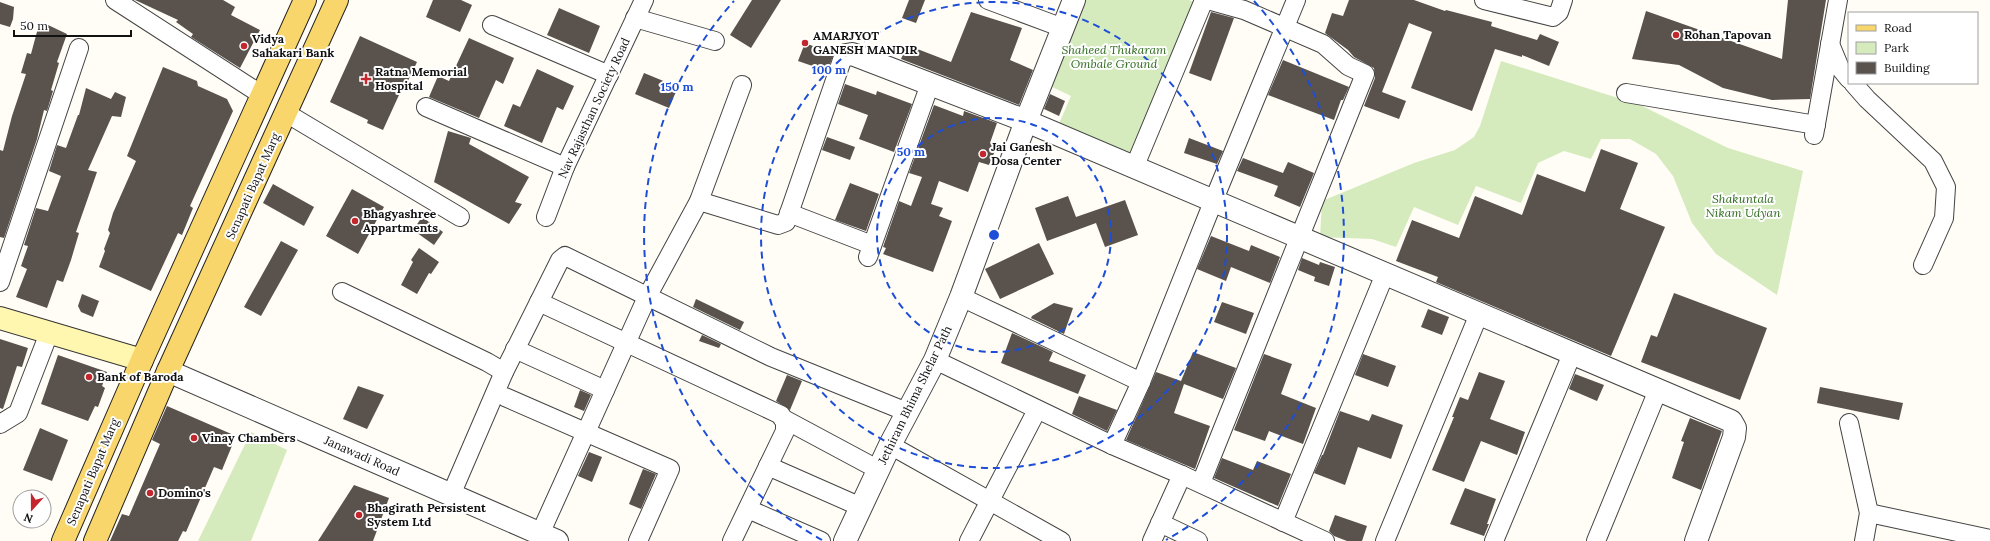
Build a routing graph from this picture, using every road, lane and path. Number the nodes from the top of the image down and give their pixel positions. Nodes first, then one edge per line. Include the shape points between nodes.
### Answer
1 (116, 0) edge
2 (305, 0) edge
3 (337, 0) edge
4 (644, 0) edge
5 (988, 0) edge
6 (1074, 0) edge
7 (1204, 0) edge
8 (1208, 0) edge
9 (1296, 0) edge
10 (1484, 0) edge
11 (1563, 0) edge
12 (1838, 0) edge
13 (635, 18) junction
14 (492, 24) dead end
15 (1063, 28) junction
16 (1285, 28) junction
17 (715, 41) dead end
18 (1830, 44) junction
19 (79, 48) dead end
20 (846, 54) joint
21 (609, 75) junction
22 (1848, 78) edge
23 (930, 84) junction
24 (1854, 84) edge
25 (742, 86) dead end
26 (1626, 93) dead end
27 (262, 95) junction
28 (426, 106) dead end
29 (286, 113) junction
30 (1026, 121) junction
31 (565, 167) junction
32 (1134, 168) junction
33 (699, 200) junction
34 (1213, 202) junction
35 (789, 213) junction
36 (460, 217) dead end
37 (546, 217) dead end
38 (1299, 238) junction
39 (1923, 265) dead end
40 (1385, 274) junction
41 (0, 282) edge
42 (342, 292) dead end
43 (647, 297) junction
44 (961, 297) junction
45 (539, 302) junction
46 (1479, 314) junction
47 (0, 318) edge
48 (49, 333) junction
49 (626, 344) junction
50 (515, 349) junction
51 (1572, 354) junction
52 (142, 360) junction
53 (935, 360) junction
54 (168, 371) junction
55 (504, 372) junction
56 (1142, 382) junction
57 (605, 390) junction
58 (1658, 390) junction
59 (505, 397) dead end
60 (1037, 410) junction
61 (907, 412) junction
62 (782, 418) junction
63 (1849, 423) dead end
64 (0, 424) edge
65 (586, 432) junction
66 (890, 445) junction
67 (1112, 445) junction
68 (768, 466) junction
69 (879, 470) junction
70 (1182, 474) junction
71 (1201, 483) junction
72 (451, 495) junction
73 (990, 501) junction
74 (861, 507) junction
75 (748, 509) junction
76 (1869, 514) junction
77 (1283, 522) junction
78 (1160, 523) junction
79 (549, 537) edge
80 (1990, 539) edge
81 (63, 541) edge
82 (95, 541) edge
83 (638, 541) edge
84 (732, 541) edge
85 (821, 541) edge
86 (845, 541) edge
87 (969, 541) edge
88 (1061, 541) edge
89 (1152, 541) edge
90 (1198, 541) edge
91 (1325, 541) edge
92 (1385, 541) edge
93 (1494, 541) edge
94 (1596, 541) edge
95 (1696, 541) edge
96 (1864, 541) edge

1 - 27 street
2 - 27 main road, Senapati Bapat Marg
3 - 29 main road, Senapati Bapat Marg
4 - 13 street, Nav Rajasthan Society Road
5 - 15 street
6 - 15 street, Jethiram Bhima Shelar Path
7 - 32 street
8 - 16 street via 1244,10
9 - 16 street
10 - 11 street via 1553,17 1559,12
12 - 18 street
13 - 17 street
13 - 21 street, Nav Rajasthan Society Road
14 - 21 street
15 - 30 street, Jethiram Bhima Shelar Path
16 - 34 street
16 - 38 street via 1323,44 1348,66 1365,74
18 - 22 street via 1840,68
18 - 26 street via 1815,130
19 - 41 street
20 - 23 street via 852,54
20 - 35 street
21 - 31 street, Nav Rajasthan Society Road
23 - 30 street
23 - 35 street via 870,251
24 - 39 street via 1933,161 1946,187 1944,218
25 - 33 street
27 - 52 main road, Senapati Bapat Marg
28 - 31 street
29 - 36 street
29 - 54 main road, Senapati Bapat Marg
30 - 32 street
30 - 44 street, Jethiram Bhima Shelar Path
31 - 37 street, Nav Rajasthan Society Road
32 - 34 street
33 - 35 street via 778,225 786,222
33 - 43 street
34 - 38 street
34 - 56 street
38 - 40 street
38 - 71 street
40 - 46 street
40 - 77 street
42 - 55 street
43 - 45 street via 565,256 560,260
43 - 49 street
43 - 61 street via 771,357
44 - 53 street, Jethiram Bhima Shelar Path
44 - 56 street
45 - 49 street
45 - 50 street
46 - 51 street
46 - 92 street
47 - 48 main road
48 - 52 main road
48 - 64 street via 18,413
49 - 57 street
49 - 62 street via 781,414
50 - 55 street
50 - 57 street
51 - 58 street
51 - 93 street
52 - 54 main road
52 - 81 main road, Senapati Bapat Marg
53 - 60 street
53 - 61 street, Jethiram Bhima Shelar Path
54 - 72 street, Janawadi Road
54 - 82 main road, Senapati Bapat Marg
55 - 72 street
56 - 67 street
57 - 65 street
58 - 94 street
58 - 95 street via 1731,421 1735,428
59 - 65 street
60 - 67 street
60 - 73 street
61 - 66 street, Jethiram Bhima Shelar Path
62 - 68 street via 785,422 785,431
62 - 69 street
63 - 76 street
65 - 79 street
65 - 83 street via 670,469
66 - 69 street, Jethiram Bhima Shelar Path
66 - 73 street
67 - 70 street
68 - 74 street
68 - 75 street
69 - 74 street, Jethiram Bhima Shelar Path
70 - 71 street
70 - 78 street
71 - 77 street
72 - 79 street, Janawadi Road
73 - 87 street
73 - 88 street
74 - 86 street, Jethiram Bhima Shelar Path
75 - 84 street
75 - 85 street
76 - 80 street
76 - 96 street
77 - 91 street
78 - 89 street
78 - 90 street

